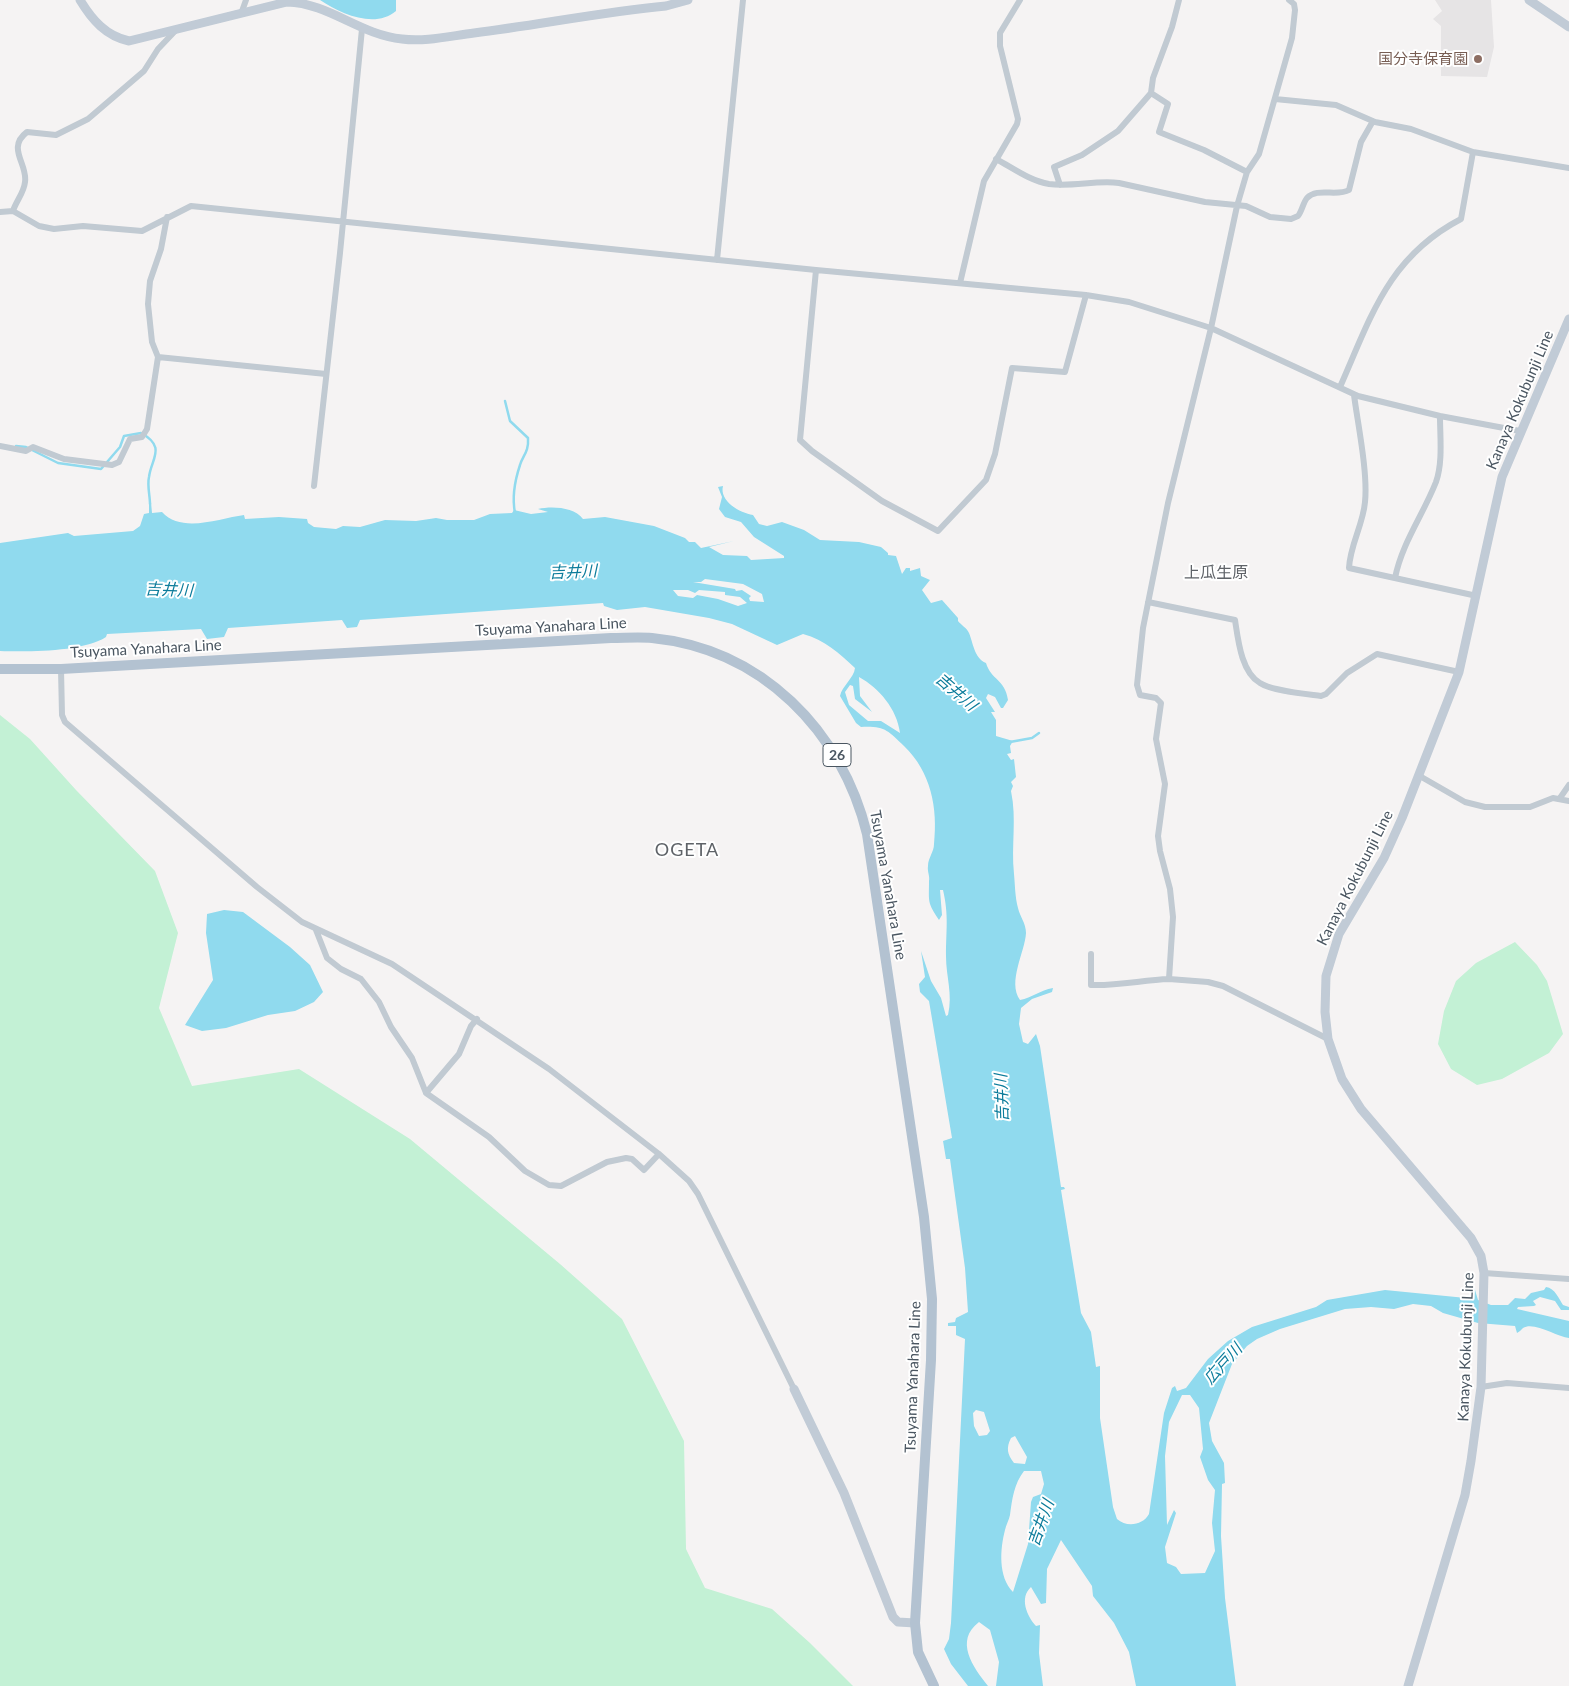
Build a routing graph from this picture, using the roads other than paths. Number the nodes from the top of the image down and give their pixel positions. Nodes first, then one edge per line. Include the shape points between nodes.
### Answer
1 (81, 0) edge
2 (246, 0) edge
3 (688, 0) edge
4 (743, 0) edge
5 (1020, 0) edge
6 (1179, 0) edge
7 (1289, 0) edge
8 (1529, 0) edge
9 (241, 14) junction
10 (1569, 27) edge
11 (178, 28) junction
12 (362, 29) junction
13 (1151, 93) junction
14 (1274, 99) junction
15 (1373, 121) junction
16 (1473, 152) junction
17 (996, 159) junction
18 (1569, 168) edge
19 (1247, 172) junction
20 (1060, 185) junction
21 (1236, 206) junction
22 (13, 211) junction
23 (0, 212) edge
24 (167, 217) junction
25 (343, 221) junction
26 (717, 260) junction
27 (816, 270) junction
28 (960, 283) junction
29 (1086, 295) junction
30 (1569, 320) edge
31 (1211, 328) junction
32 (158, 357) junction
33 (326, 374) junction
34 (1340, 387) junction
35 (1354, 394) junction
36 (1440, 416) junction
37 (1520, 432) junction
38 (0, 446) edge
39 (314, 486) dead end
40 (1396, 578) junction
41 (1477, 596) junction
42 (1148, 602) junction
43 (0, 669) edge
44 (61, 669) junction
45 (1459, 672) junction
46 (1418, 775) junction
47 (1569, 785) edge
48 (1560, 798) junction
49 (1569, 801) edge
50 (316, 930) junction
51 (1091, 954) dead end
52 (1169, 979) junction
53 (477, 1019) junction
54 (1328, 1038) junction
55 (426, 1093) junction
56 (659, 1154) junction
57 (1484, 1276) junction
58 (1569, 1279) edge
59 (1481, 1387) junction
60 (1569, 1388) edge
61 (794, 1389) joint
62 (915, 1623) junction
63 (934, 1686) edge
64 (1408, 1686) edge

1 - 11 main road via 88,13 114,38 129,41
2 - 9 street
3 - 12 main road via 666,6 425,39 402,39
4 - 26 street
5 - 17 street via 1000,33 1000,46 1018,119
6 - 13 street via 1152,78
7 - 14 street via 1295,10 1292,38
8 - 10 main road
9 - 11 main road
9 - 12 main road via 287,2 303,3 319,7
11 - 22 street via 158,49 144,72 88,119 56,135 27,132 21,136 19,154 26,180
12 - 25 street
13 - 19 street via 1168,104 1159,132
13 - 20 street via 1118,131 1082,155 1054,166
14 - 15 street via 1336,105
14 - 19 street via 1259,154
15 - 16 street via 1411,129
15 - 21 street via 1361,142 1352,184 1347,192 1313,194 1298,216 1291,219 1265,216 1246,206
16 - 18 street
16 - 34 street via 1461,219 1433,236 1398,270 1377,304
17 - 20 street via 1037,181
17 - 28 street via 984,181
19 - 21 street
20 - 21 street via 1108,181
21 - 31 street
22 - 23 street
22 - 24 street via 39,226 54,229 91,226 142,231
24 - 25 street via 191,206
24 - 32 street via 150,281 148,304 152,342
25 - 26 street
25 - 33 street
26 - 27 street
27 - 28 street
27 - 29 street via 800,440 882,501 938,531 986,480 995,454 1012,368 1065,372
28 - 29 street
29 - 31 street via 1129,302
30 - 37 main road, Kanaya Kokubunji Line
31 - 34 street
31 - 42 street via 1168,503
32 - 33 street
32 - 38 street via 147,429 142,437 130,439 120,462 112,465 64,459 32,447 26,451
33 - 39 street
34 - 35 street
35 - 36 street
35 - 40 street via 1366,498 1349,568
36 - 37 street
36 - 40 street via 1438,476 1401,553
37 - 41 main road, Kanaya Kokubunji Line via 1502,478
40 - 41 street
41 - 45 main road, Kanaya Kokubunji Line
42 - 45 street via 1235,620 1251,675 1261,684 1326,694 1347,673 1377,654
42 - 52 street via 1137,685 1140,694 1156,698 1161,704 1156,738 1165,784 1158,836 1173,916
43 - 44 main road, Tsuyama Yanahara Line / 26
44 - 50 street via 65,722 256,887
44 - 62 main road, Tsuyama Yanahara Line / 26 via 601,638 652,638 712,652 748,670 781,692 815,725 850,780 867,834 929,1260 932,1360
45 - 46 main road, Kanaya Kokubunji Line
46 - 48 street via 1465,802 1486,807 1530,807
46 - 54 main road, Kanaya Kokubunji Line via 1387,851 1332,952 1325,986
47 - 48 street
48 - 49 street
50 - 53 street via 392,964
50 - 55 street via 327,958 361,979 378,1002 412,1058
51 - 52 street via 1091,985
52 - 54 street via 1223,986
53 - 55 street via 459,1054
53 - 56 street via 549,1069
54 - 57 main road, Kanaya Kokubunji Line via 1337,1070 1350,1093 1472,1238 1481,1256
55 - 56 street via 549,1185 560,1186 607,1162 626,1158 644,1170
56 - 61 street via 698,1194
57 - 58 street
57 - 59 main road, Kanaya Kokubunji Line
59 - 60 street via 1507,1384
59 - 64 main road, Kanaya Kokubunji Line via 1465,1495
61 - 62 main road via 844,1493 893,1617 898,1622
62 - 63 main road, Tsuyama Yanahara Line / 26 via 918,1652

